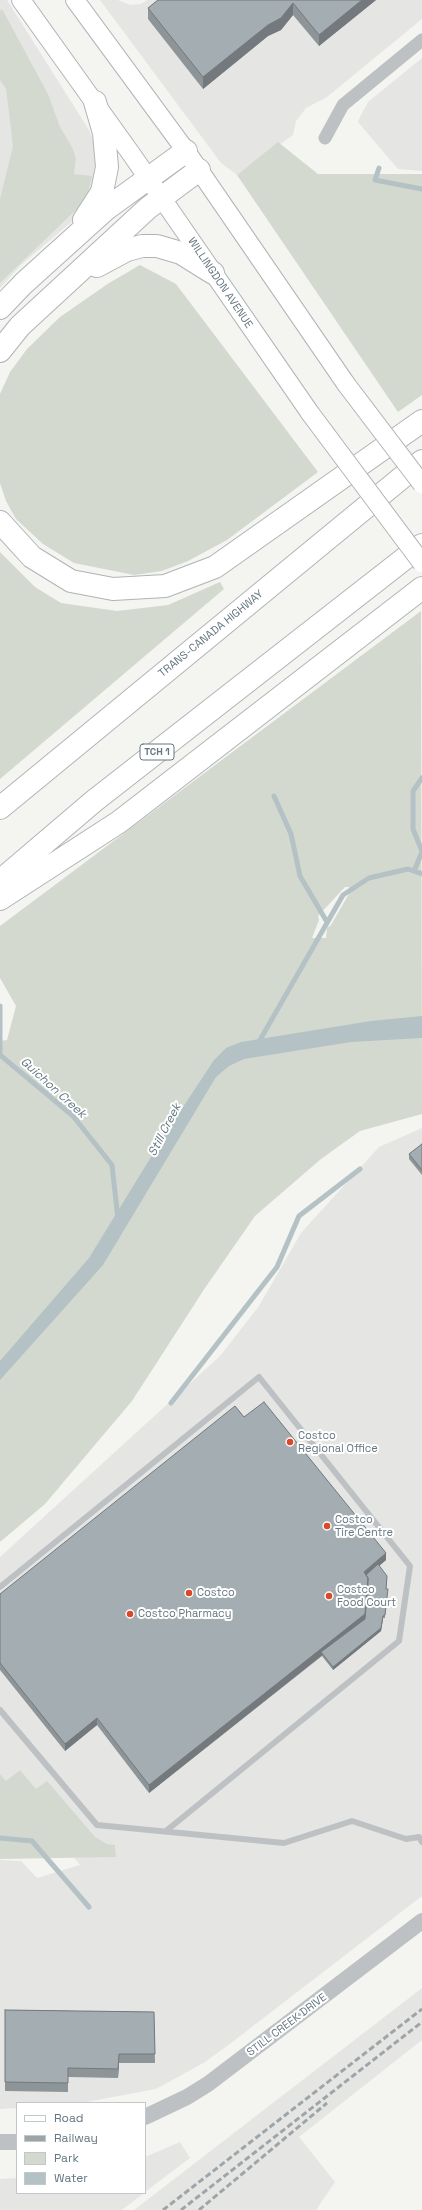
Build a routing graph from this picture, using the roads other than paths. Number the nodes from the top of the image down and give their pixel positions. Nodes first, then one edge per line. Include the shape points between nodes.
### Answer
1 (20, 0) edge
2 (75, 0) edge
3 (422, 40) edge
4 (95, 102) junction
5 (325, 138) dead end
6 (186, 151) junction
7 (199, 170) junction
8 (148, 178) junction
9 (161, 197) junction
10 (56, 254) junction
11 (213, 273) junction
12 (68, 282) junction
13 (0, 308) edge
14 (0, 351) edge
15 (422, 421) edge
16 (422, 461) edge
17 (422, 484) edge
18 (0, 522) edge
19 (422, 545) edge
20 (422, 563) edge
21 (422, 588) edge
22 (0, 808) edge
23 (0, 881) edge
24 (0, 900) edge
25 (0, 1587) edge
26 (0, 1710) edge
27 (166, 1831) junction
28 (422, 1842) edge
29 (422, 1920) edge
30 (146, 2117) edge
31 (0, 2142) edge
32 (16, 2142) edge

1 - 4 main road, WILLINGDON AVENUE
2 - 6 main road
3 - 5 street via 343,105
4 - 8 main road, WILLINGDON AVENUE
4 - 10 highway via 107,155 102,192 87,216
6 - 7 main road
6 - 8 highway
7 - 9 highway
7 - 17 main road, bridge via 346,384
8 - 9 main road, WILLINGDON AVENUE
8 - 10 highway via 106,209
9 - 11 main road, WILLINGDON AVENUE
9 - 12 highway
10 - 13 highway
11 - 12 highway via 181,253 157,246 142,246 127,250
11 - 20 main road, WILLINGDON AVENUE, bridge via 310,413
12 - 14 highway via 20,326
15 - 18 highway via 216,567 165,586 113,589 71,581 32,557
16 - 22 highway, TRANS-CANADA HIGHWAY
19 - 23 highway, TCH 1 via 94,801
21 - 24 highway via 118,822
25 - 27 lane via 259,1377 410,1566 399,1642
26 - 27 lane via 97,1825
27 - 28 lane via 284,1843 352,1821 406,1839 419,1837
29 - 30 street, STILL CREEK DRIVE via 208,2084
31 - 32 street

